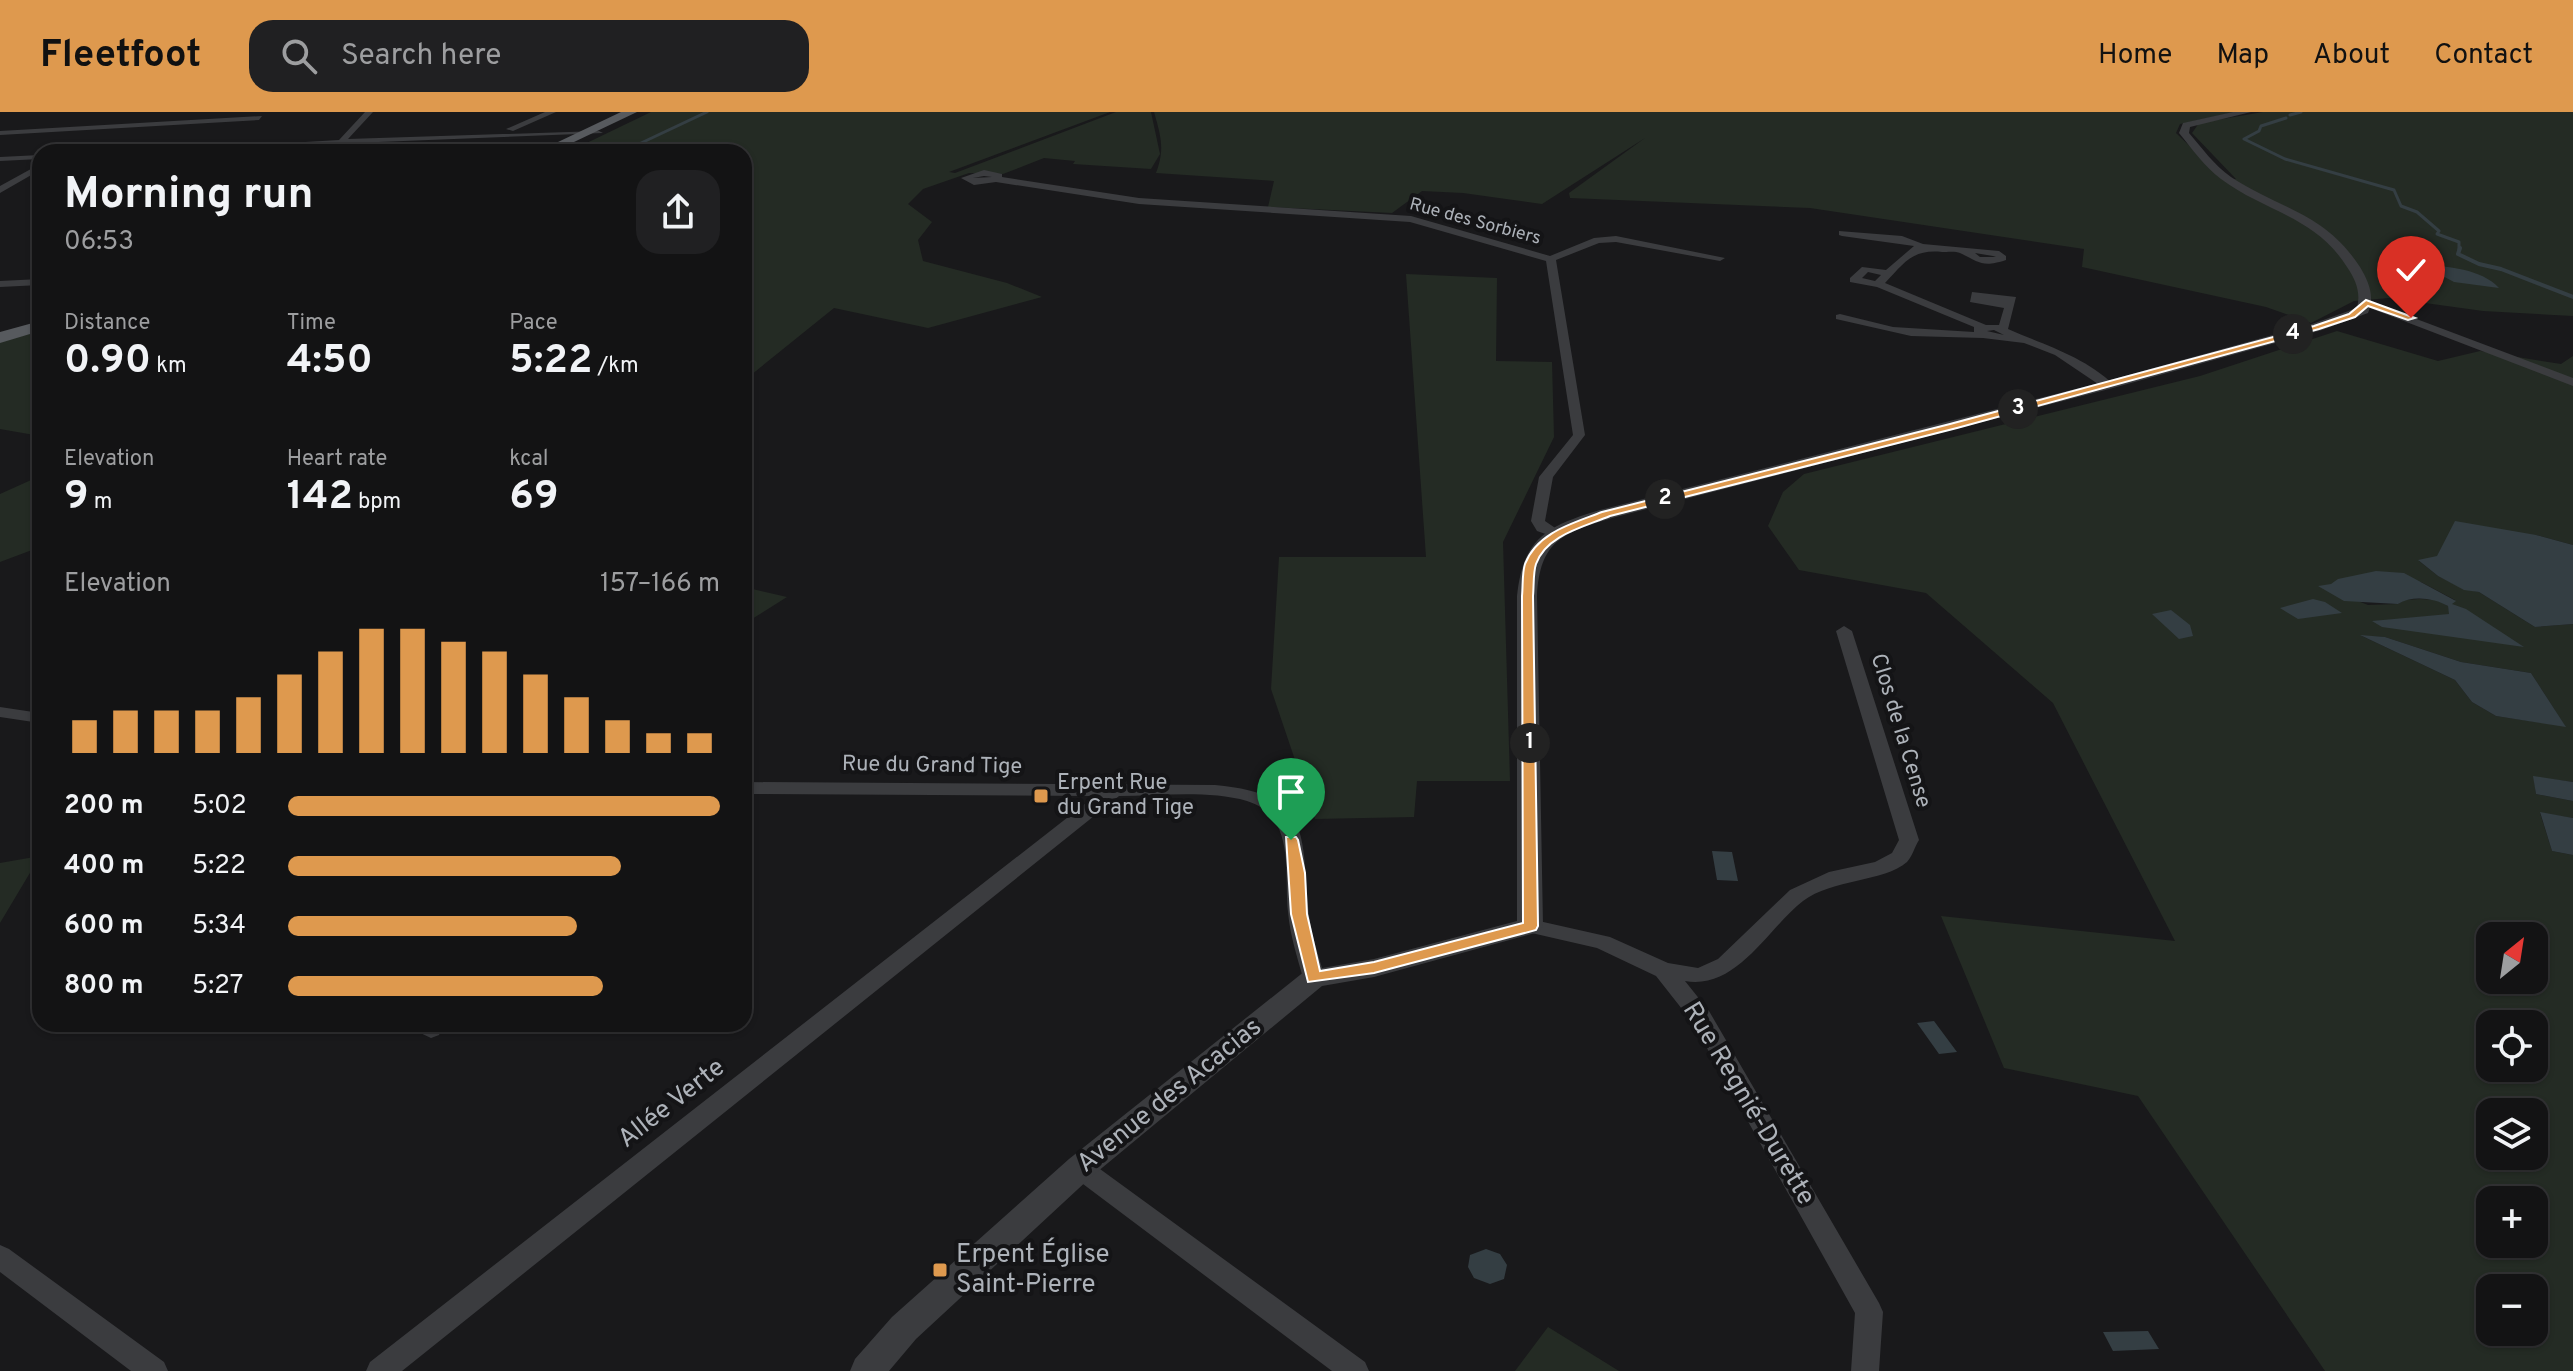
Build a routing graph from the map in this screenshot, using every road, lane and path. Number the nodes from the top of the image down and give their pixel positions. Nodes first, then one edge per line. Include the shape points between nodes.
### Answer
1 (369, 112) edge
2 (552, 112) edge
3 (631, 112) edge
4 (644, 112) edge
5 (2246, 112) edge
6 (259, 118) dead end
7 (593, 132) junction
8 (0, 133) edge
9 (465, 135) junction
10 (341, 142) junction
11 (280, 144) edge
12 (563, 144) edge
13 (571, 144) edge
14 (32, 157) edge
15 (0, 159) edge
16 (32, 171) edge
17 (996, 179) dead end
18 (0, 190) edge
19 (1842, 233) dead end
20 (1921, 247) junction
21 (1969, 251) dead end
22 (1720, 258) dead end
23 (1551, 259) junction
24 (1886, 273) junction
25 (32, 282) edge
26 (0, 284) edge
27 (1881, 285) junction
28 (2366, 303) junction
29 (2010, 306) dead end
30 (1840, 317) dead end
31 (32, 325) edge
32 (32, 326) edge
33 (0, 331) edge
34 (1983, 331) junction
35 (2006, 333) junction
36 (0, 338) edge
37 (2573, 382) edge
38 (2108, 385) junction
39 (1557, 534) junction
40 (1844, 631) dead end
41 (0, 712) edge
42 (32, 717) edge
43 (752, 788) edge
44 (1112, 792) junction
45 (1530, 926) junction
46 (1664, 970) junction
47 (1314, 978) junction
48 (1080, 1168) junction
49 (0, 1257) edge
50 (154, 1371) edge
51 (380, 1371) edge
52 (867, 1371) edge
53 (1355, 1371) edge
54 (1865, 1371) edge

1 - 10 street
2 - 9 street via 511,129
3 - 7 main road
4 - 7 main road
5 - 28 street via 2186,125 2184,133 2229,180 2312,223 2365,282
6 - 8 street
7 - 9 street
7 - 12 main road
7 - 13 main road
9 - 10 street
10 - 11 street
14 - 15 street
16 - 18 street
17 - 23 street, Rue des Sorbiers via 1139,201 1411,219
19 - 20 street via 1902,239
20 - 21 street
20 - 24 street
22 - 23 street via 1616,239 1597,240
23 - 39 street, Rue des Sorbiers via 1579,435 1546,477 1538,521
24 - 27 street via 1878,280
24 - 27 street via 1866,269 1854,280
25 - 26 street
27 - 34 street
28 - 37 street
28 - 38 street via 2352,316
29 - 35 street
30 - 34 street via 1907,332
31 - 33 main road
32 - 36 main road
34 - 35 street
35 - 38 street via 2051,346
38 - 39 street via 1606,514
39 - 45 street via 1541,546 1531,564 1527,596
40 - 46 street, Clos de la Cense via 1909,840 1900,857 1797,895 1726,964 1700,976
41 - 42 street
43 - 44 street, Rue du Grand Tige
44 - 47 street, Rue du Grand Tige via 1246,794 1284,817
44 - 51 street, Allée Verte
45 - 46 street, Rue Regnié-Durette via 1602,942
45 - 47 street, Avenue des Acacias via 1374,968
46 - 54 street, Rue Regnié-Durette via 1701,1017 1869,1312
47 - 48 street, Avenue des Acacias
48 - 52 street, Avenue des Acacias via 904,1328
48 - 53 street
49 - 50 street

